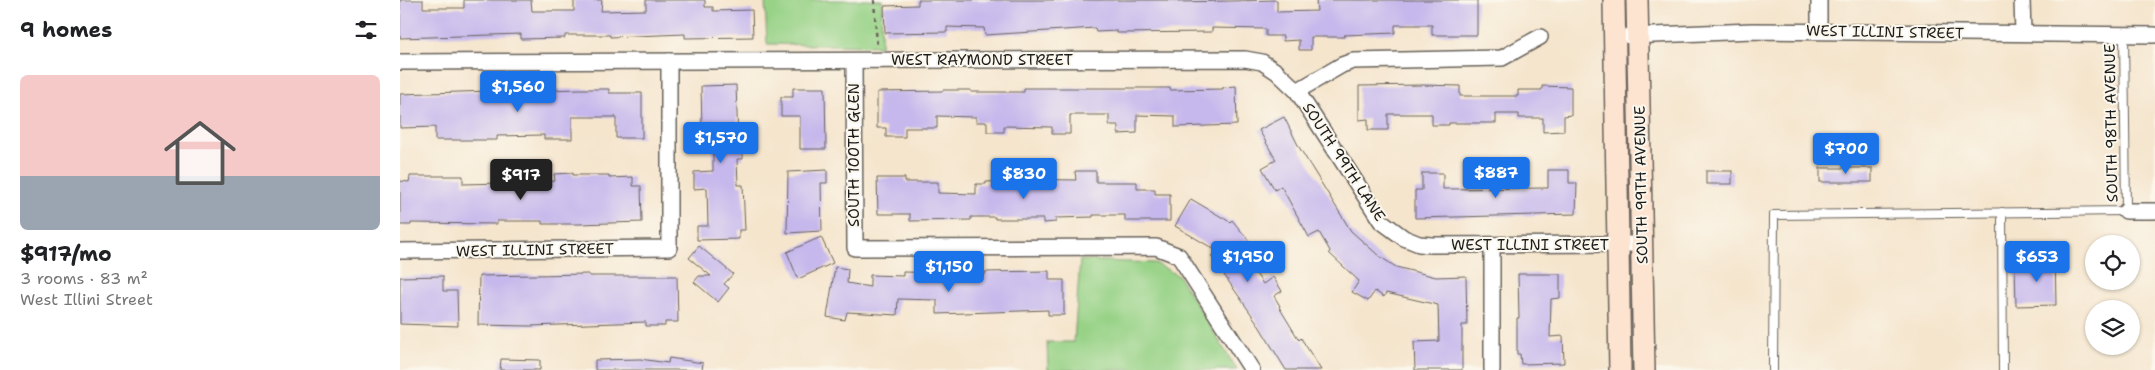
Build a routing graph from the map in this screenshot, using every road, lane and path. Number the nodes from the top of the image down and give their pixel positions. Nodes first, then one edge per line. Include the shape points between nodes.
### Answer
1 (874, 0) edge
2 (1614, 0) edge
3 (1637, 0) edge
4 (1819, 0) edge
5 (2022, 0) edge
6 (1819, 31) junction
7 (2023, 33) junction
8 (2124, 34) junction
9 (2155, 34) edge
10 (1638, 35) junction
11 (1614, 36) junction
12 (1540, 37) dead end
13 (669, 61) junction
14 (854, 61) junction
15 (878, 61) junction
16 (400, 62) edge
17 (1297, 91) junction
18 (2126, 211) junction
19 (2155, 211) edge
20 (2002, 212) junction
21 (1419, 244) joint
22 (1618, 244) junction
23 (1642, 244) junction
24 (1492, 245) junction
25 (400, 251) edge
26 (1252, 370) edge
27 (1492, 370) edge
28 (1620, 370) edge
29 (1644, 370) edge
30 (1773, 370) edge
31 (2004, 370) edge

1 - 15 path
2 - 11 main road, SOUTH 99TH AVENUE
3 - 10 main road, SOUTH 99TH AVENUE
4 - 6 street
5 - 7 street
6 - 7 street, WEST ILLINI STREET
6 - 10 street, WEST ILLINI STREET
7 - 8 street, WEST ILLINI STREET
8 - 9 street, WEST ILLINI STREET
8 - 18 lane, SOUTH 98TH AVENUE
10 - 11 street, WEST ILLINI STREET
10 - 23 main road, SOUTH 99TH AVENUE
11 - 22 main road, SOUTH 99TH AVENUE
12 - 17 street via 1502,58 1353,61
13 - 14 street, WEST RAYMOND STREET
13 - 16 street, WEST RAYMOND STREET
13 - 25 street, WEST ILLINI STREET via 669,248
14 - 15 street, WEST RAYMOND STREET
14 - 26 street, SOUTH 100TH GLEN via 855,248 1156,247 1180,256
15 - 17 street, WEST RAYMOND STREET via 1245,59 1262,62
17 - 21 street, SOUTH 99TH LANE via 1381,221 1396,234
18 - 19 street
18 - 20 lane
20 - 30 lane via 1774,215
20 - 31 lane
21 - 24 street, WEST ILLINI STREET
22 - 23 street, WEST ILLINI STREET
22 - 24 street, WEST ILLINI STREET
22 - 28 main road, SOUTH 99TH AVENUE
23 - 29 main road, SOUTH 99TH AVENUE
24 - 27 street

